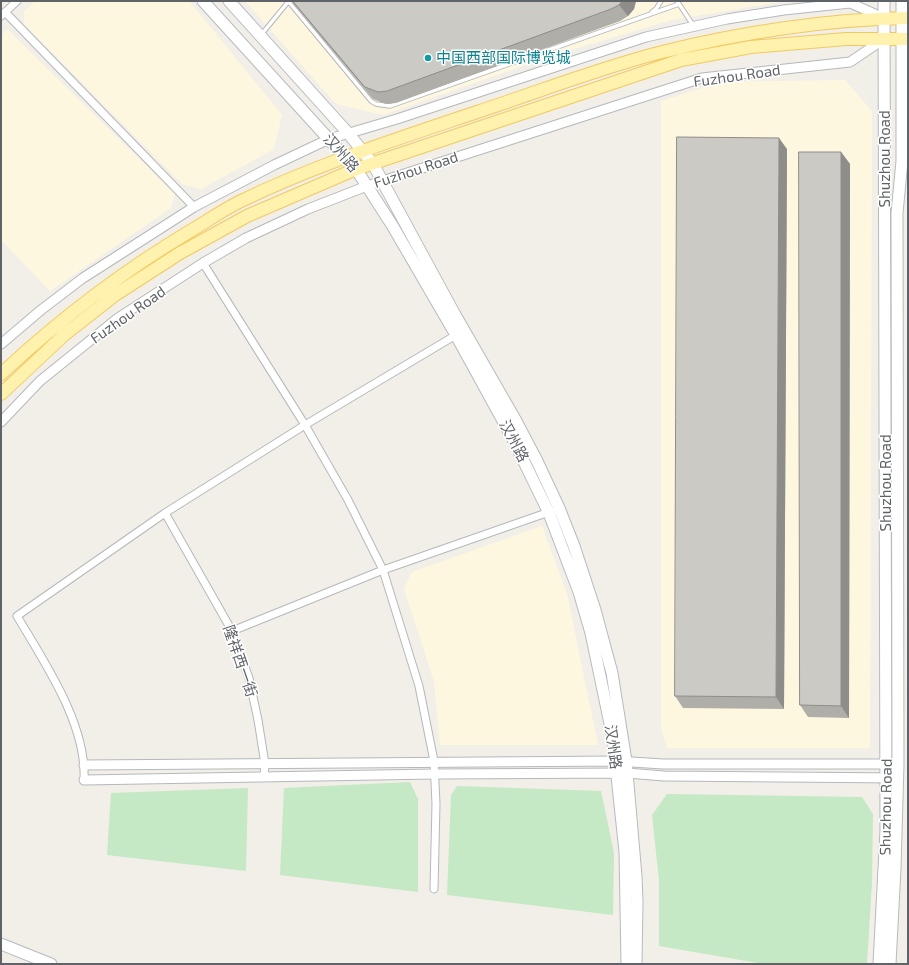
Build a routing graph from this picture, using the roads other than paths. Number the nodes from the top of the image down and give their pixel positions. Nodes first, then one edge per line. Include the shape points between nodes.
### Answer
1 (17, 1) edge
2 (203, 1) edge
3 (229, 1) edge
4 (288, 1) edge
5 (661, 1) edge
6 (884, 1) edge
7 (902, 1) edge
8 (678, 3) edge
9 (3, 14) edge
10 (648, 15) junction
11 (884, 18) junction
12 (905, 18) edge
13 (694, 26) junction
14 (261, 35) junction
15 (884, 39) junction
16 (905, 39) edge
17 (348, 133) junction
18 (329, 139) junction
19 (364, 151) junction
20 (347, 157) junction
21 (373, 164) junction
22 (356, 169) junction
23 (384, 181) junction
24 (367, 186) junction
25 (194, 207) junction
26 (203, 263) junction
27 (456, 335) junction
28 (1, 344) edge
29 (1, 374) edge
30 (1, 394) edge
31 (1, 422) edge
32 (305, 425) junction
33 (554, 511) junction
34 (165, 513) junction
35 (383, 570) junction
36 (232, 630) junction
37 (434, 761) junction
38 (621, 761) junction
39 (264, 764) junction
40 (886, 764) junction
41 (898, 764) junction
42 (84, 765) junction
43 (435, 774) junction
44 (622, 774) junction
45 (264, 777) junction
46 (892, 778) junction
47 (84, 780) joint
48 (434, 889) dead end
49 (1, 944) edge
50 (50, 964) edge
51 (627, 964) edge
52 (636, 964) edge
53 (879, 964) edge
54 (890, 964) edge

1 - 9 street
2 - 18 main road, 汉州路
3 - 14 main road, 汉州路
4 - 10 lane via 371,101 390,106
4 - 14 lane
5 - 10 lane
6 - 11 main road, Shuzhou Road
7 - 12 main road, Shuzhou Road
8 - 10 lane
8 - 13 lane
9 - 25 street
11 - 12 main road
11 - 13 street via 850,3 784,10
11 - 15 main road, Shuzhou Road
11 - 19 main road via 769,32 660,52
12 - 16 main road, Shuzhou Road
13 - 17 street via 646,37
14 - 17 main road, 汉州路
15 - 16 main road, Fuzhou Road
15 - 21 main road, Fuzhou Road via 846,39 752,47 680,60
15 - 23 street, Fuzhou Road via 850,62 702,78
15 - 40 main road, Shuzhou Road
16 - 41 main road, Shuzhou Road via 902,160 897,213
17 - 18 street
17 - 19 main road, 汉州路
18 - 20 main road, 汉州路
18 - 25 street
19 - 20 main road
19 - 21 main road, 汉州路
20 - 22 main road, 汉州路
20 - 29 main road via 238,203 177,239 112,281 65,317
21 - 22 main road, Fuzhou Road
21 - 23 main road, 汉州路
22 - 24 main road, 汉州路
22 - 30 main road, Fuzhou Road via 247,216 180,253 115,295 64,335
23 - 24 street, Fuzhou Road
23 - 33 main road, 汉州路 via 533,454
24 - 26 street, Fuzhou Road via 308,209 246,238
24 - 27 main road, 汉州路
25 - 28 street via 83,278
26 - 31 street, Fuzhou Road via 118,318 40,381
26 - 32 street
27 - 32 street
27 - 33 main road, 汉州路
32 - 34 street
32 - 35 street via 348,500
33 - 35 street
33 - 38 main road, 汉州路 via 591,633
34 - 36 street, 隆祥西一街
34 - 42 street via 18,616 62,696 79,738
35 - 36 street
35 - 37 street via 419,686
36 - 39 street, 隆祥西一街 via 249,678
37 - 38 street
37 - 39 street
37 - 43 street
38 - 40 street via 663,764
38 - 44 main road, 汉州路
39 - 42 street
39 - 45 street, 隆祥西一街
40 - 41 street
40 - 46 main road, Shuzhou Road
41 - 46 main road, Shuzhou Road
42 - 47 street
43 - 44 street
43 - 45 street
43 - 48 street
44 - 46 street
44 - 51 main road, 汉州路
44 - 52 main road, 汉州路 via 638,902
45 - 47 street
46 - 53 main road, Shuzhou Road via 886,830
46 - 54 main road, Shuzhou Road via 895,875
49 - 50 main road

